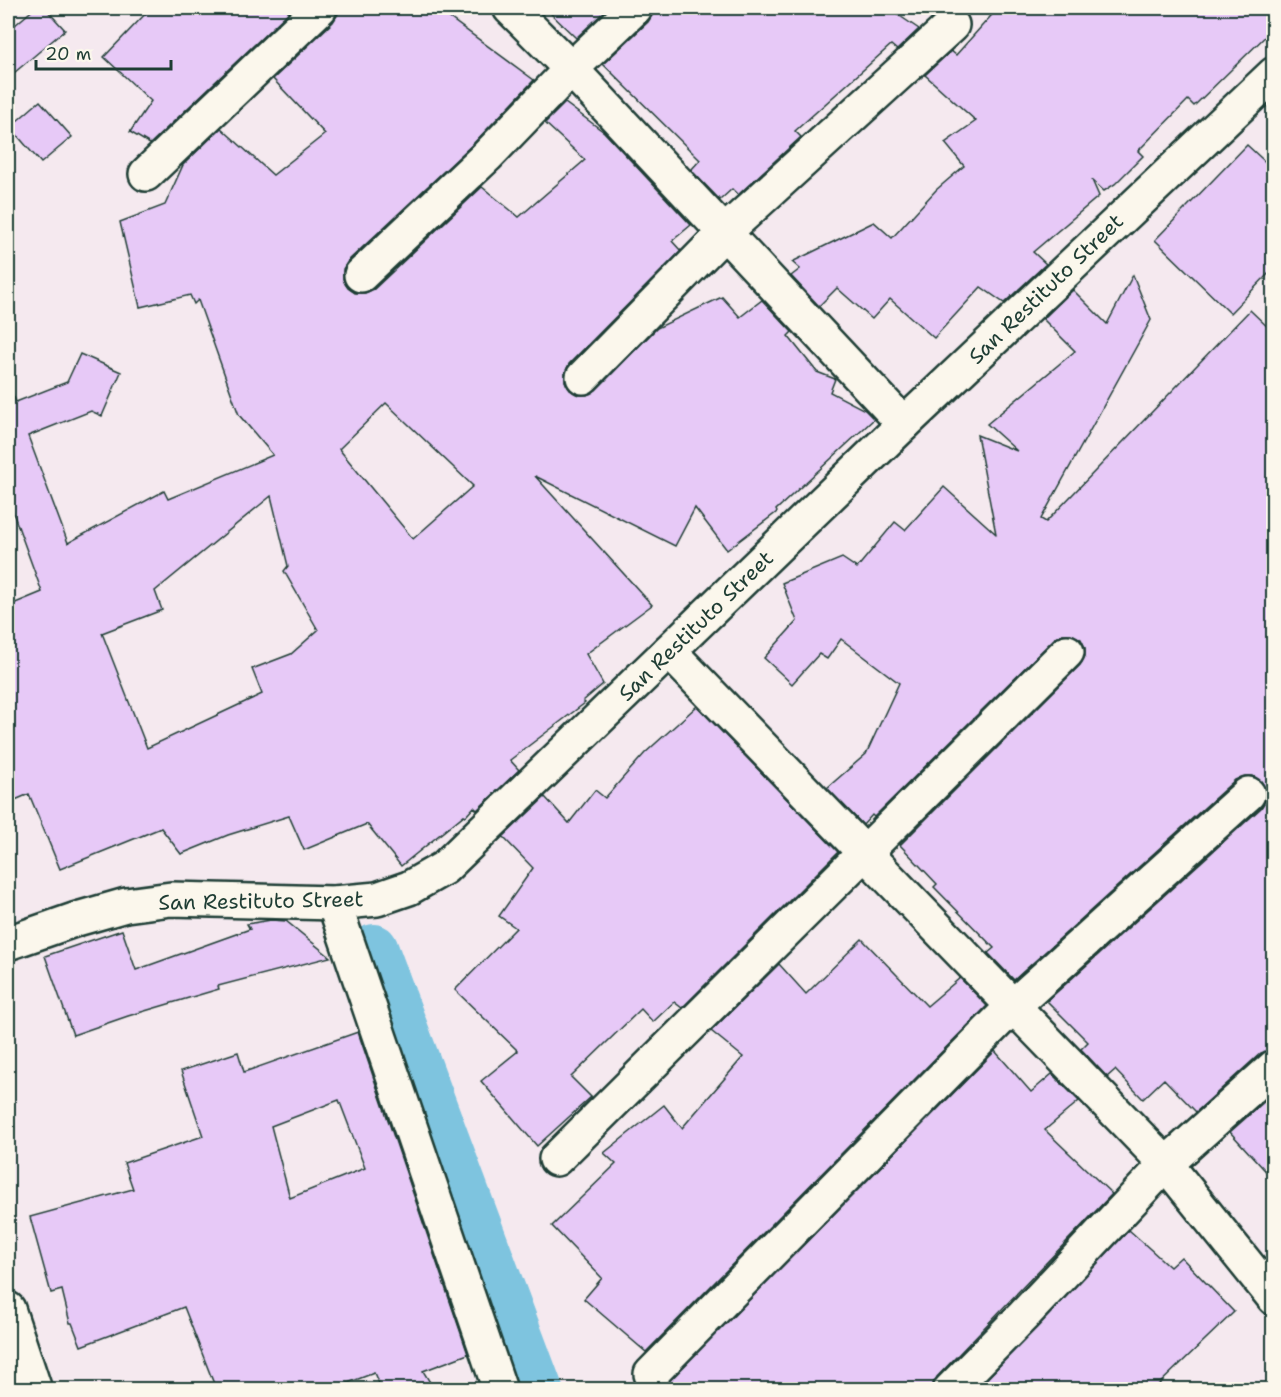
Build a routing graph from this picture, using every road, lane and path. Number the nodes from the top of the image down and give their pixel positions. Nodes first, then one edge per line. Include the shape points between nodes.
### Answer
1 (320, 8) edge
2 (510, 8) edge
3 (635, 8) edge
4 (952, 26) dead end
5 (571, 69) junction
6 (1274, 74) edge
7 (146, 174) dead end
8 (725, 232) junction
9 (361, 274) dead end
10 (583, 377) dead end
11 (904, 424) junction
12 (669, 651) junction
13 (1067, 652) dead end
14 (1248, 794) dead end
15 (864, 854) junction
16 (334, 903) junction
17 (8, 943) edge
18 (1012, 1007) junction
19 (1274, 1067) edge
20 (555, 1159) dead end
21 (1166, 1164) junction
22 (1274, 1298) edge
23 (8, 1309) edge
24 (651, 1374) dead end
25 (36, 1389) edge
26 (500, 1389) edge
27 (950, 1389) edge

1 - 7 street
2 - 5 street
3 - 5 street
4 - 8 street
5 - 8 street
5 - 9 street via 487,156
6 - 11 street, San Restituto Street
8 - 10 street
8 - 11 street
11 - 12 street, San Restituto Street
12 - 15 street
12 - 16 street, San Restituto Street via 444,868 377,900
13 - 15 street
14 - 18 street
15 - 18 street
15 - 20 street
16 - 17 street, San Restituto Street via 171,899 126,905
16 - 26 street
18 - 21 street
18 - 24 street
19 - 21 street
21 - 22 street
21 - 27 street
23 - 25 street

